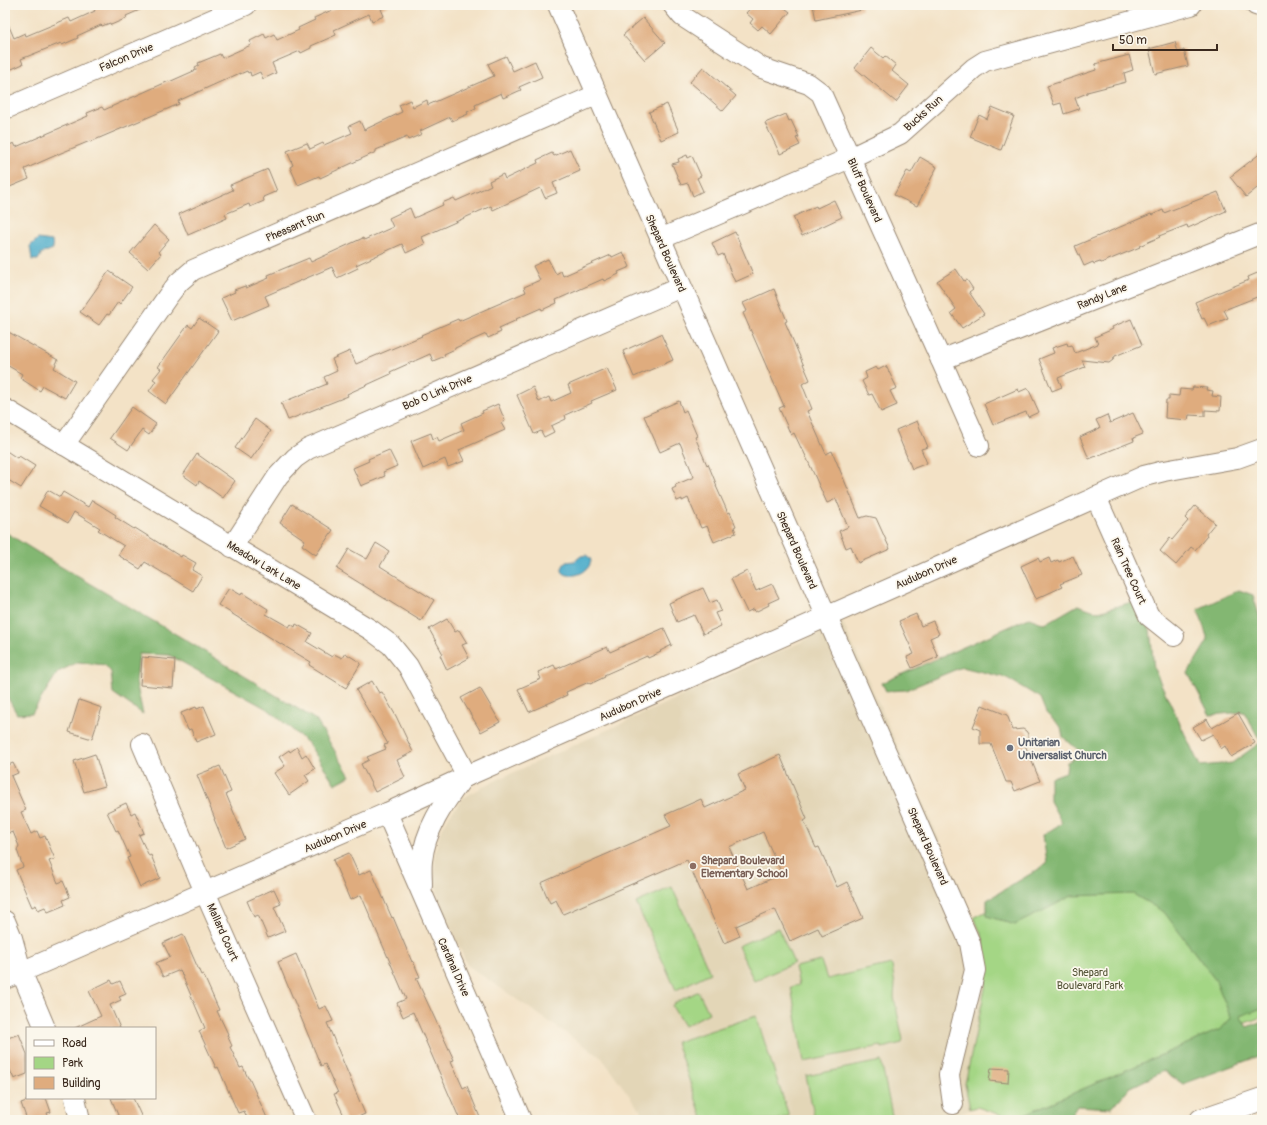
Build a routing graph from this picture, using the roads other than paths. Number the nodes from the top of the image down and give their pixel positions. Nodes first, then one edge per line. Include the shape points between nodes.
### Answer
1 (246, 5) edge
2 (558, 5) edge
3 (673, 5) edge
4 (1190, 5) edge
5 (1256, 5) edge
6 (1262, 7) edge
7 (596, 95) junction
8 (5, 109) edge
9 (850, 158) junction
10 (1262, 233) edge
11 (660, 239) junction
12 (681, 286) junction
13 (941, 360) junction
14 (5, 409) edge
15 (64, 445) junction
16 (979, 446) dead end
17 (1262, 449) edge
18 (1096, 497) junction
19 (232, 546) junction
20 (826, 616) junction
21 (1174, 636) dead end
22 (142, 744) dead end
23 (464, 777) junction
24 (387, 813) junction
25 (205, 892) junction
26 (422, 894) junction
27 (5, 921) edge
28 (13, 975) edge
29 (44, 1027) edge
30 (75, 1099) edge
31 (1262, 1099) edge
32 (953, 1104) dead end
33 (80, 1120) edge
34 (306, 1120) edge
35 (521, 1120) edge
36 (1201, 1120) edge

1 - 8 street, Falcon Drive
2 - 7 street, Shepard Boulevard
3 - 9 street, Bluff Boulevard via 682,16 762,68 816,88 829,109
4 - 9 street, Bucks Run via 985,61 900,134
5 - 6 street
7 - 11 street, Shepard Boulevard
7 - 15 street, Pheasant Run via 194,270 179,282 168,296
9 - 11 street, Bucks Run
9 - 13 street, Bluff Boulevard
10 - 13 street, Randy Lane
11 - 12 street, Shepard Boulevard
12 - 19 street, Bob O Link Drive via 308,449 295,458 278,476
12 - 20 street, Shepard Boulevard
13 - 16 street, Bluff Boulevard
14 - 15 street, Meadow Lark Lane
15 - 19 street, Meadow Lark Lane
17 - 18 street, Audubon Drive via 1237,458 1144,476
18 - 20 street, Audubon Drive
18 - 21 street, Rain Tree Court via 1149,616
19 - 23 street, Meadow Lark Lane via 372,630 391,645 408,666
20 - 23 street, Audubon Drive
20 - 32 street, Shepard Boulevard via 970,942 976,970 949,1075
22 - 25 street, Mallard Court
23 - 24 street, Audubon Drive
23 - 26 street via 443,804 429,830 422,860
24 - 25 street, Audubon Drive
24 - 26 street, Cardinal Drive
25 - 28 street, Audubon Drive
25 - 34 street, Mallard Court
26 - 35 street, Cardinal Drive
27 - 28 street via 12,938
28 - 29 street
30 - 33 street
31 - 36 highway

